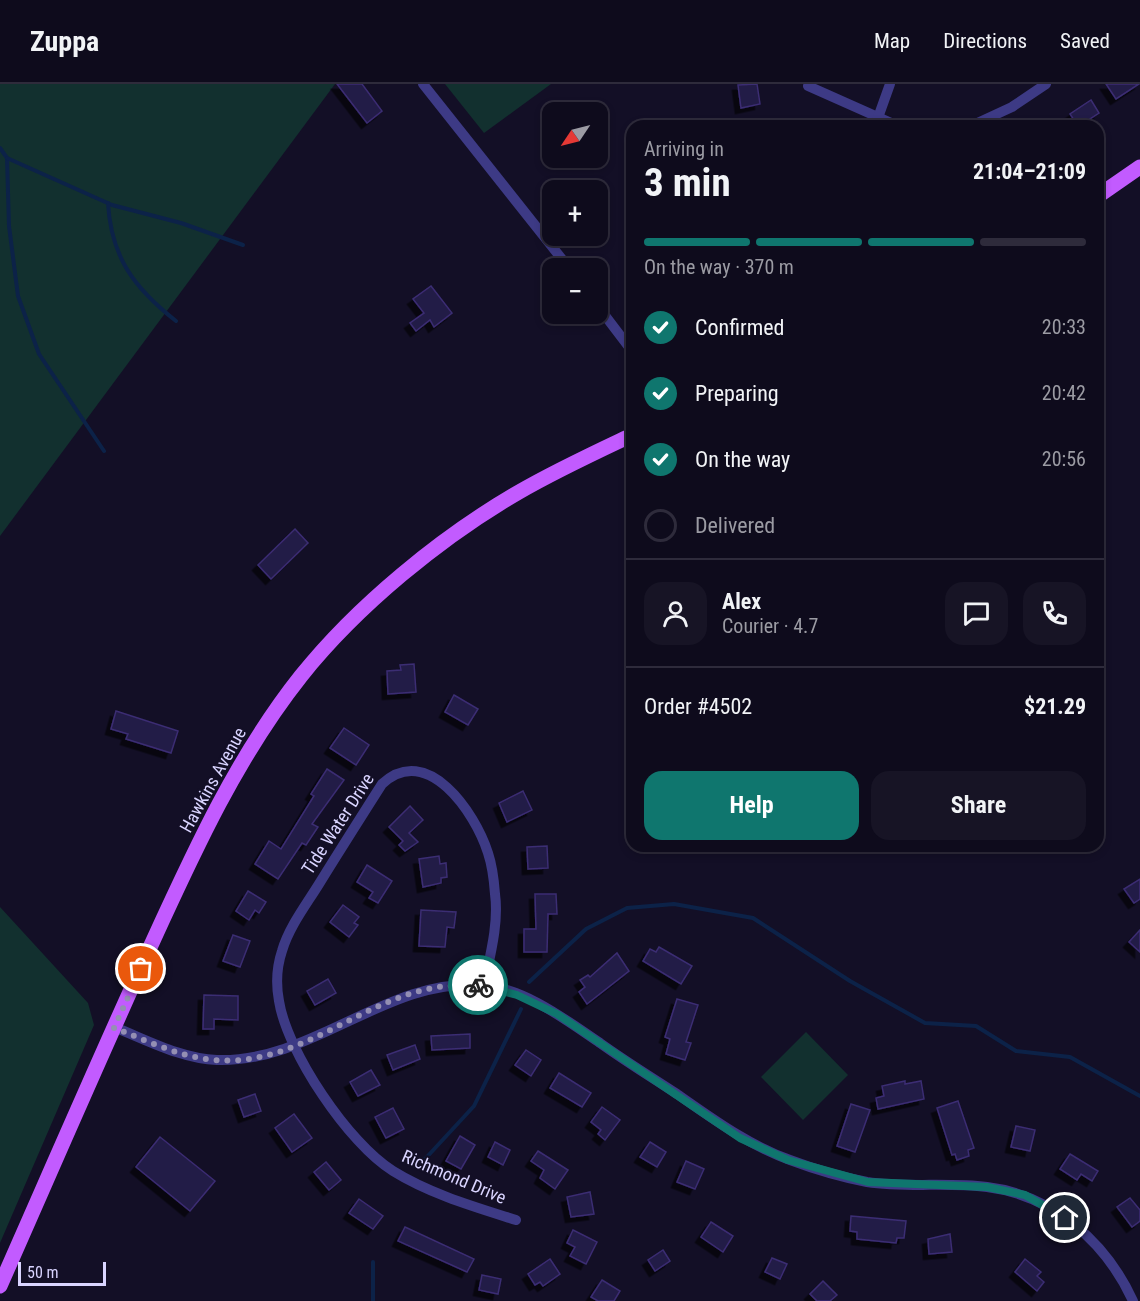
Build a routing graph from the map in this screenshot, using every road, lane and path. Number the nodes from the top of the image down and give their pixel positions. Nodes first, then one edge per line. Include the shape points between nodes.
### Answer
1 (423, 84) edge
2 (890, 84) edge
3 (1046, 84) edge
4 (808, 86) dead end
5 (870, 120) edge
6 (877, 120) edge
7 (984, 120) edge
8 (1140, 166) edge
9 (1104, 192) edge
10 (561, 258) edge
11 (608, 319) edge
12 (626, 343) edge
13 (626, 438) edge
14 (484, 985) junction
15 (114, 1028) junction
16 (297, 1046) junction
17 (516, 1220) dead end
18 (0, 1286) edge
19 (1133, 1301) edge

1 - 10 street
2 - 6 street
3 - 7 street
4 - 5 street
8 - 9 main road
11 - 12 street
13 - 15 main road, Hawkins Avenue via 519,492 451,536 386,589 301,675 218,805
14 - 16 street via 429,988
14 - 16 street, Tide Water Drive via 494,934 496,896 488,852 468,813 447,787 430,774 407,769 391,775 382,784 296,920 282,949 279,1000
14 - 19 street via 557,1014 740,1138 788,1160 868,1182 987,1187 1025,1195 1090,1236 1120,1272
15 - 16 street via 216,1060 253,1059
15 - 18 main road, Hawkins Avenue
16 - 17 street, Richmond Drive via 321,1095 364,1149 393,1171 435,1191

